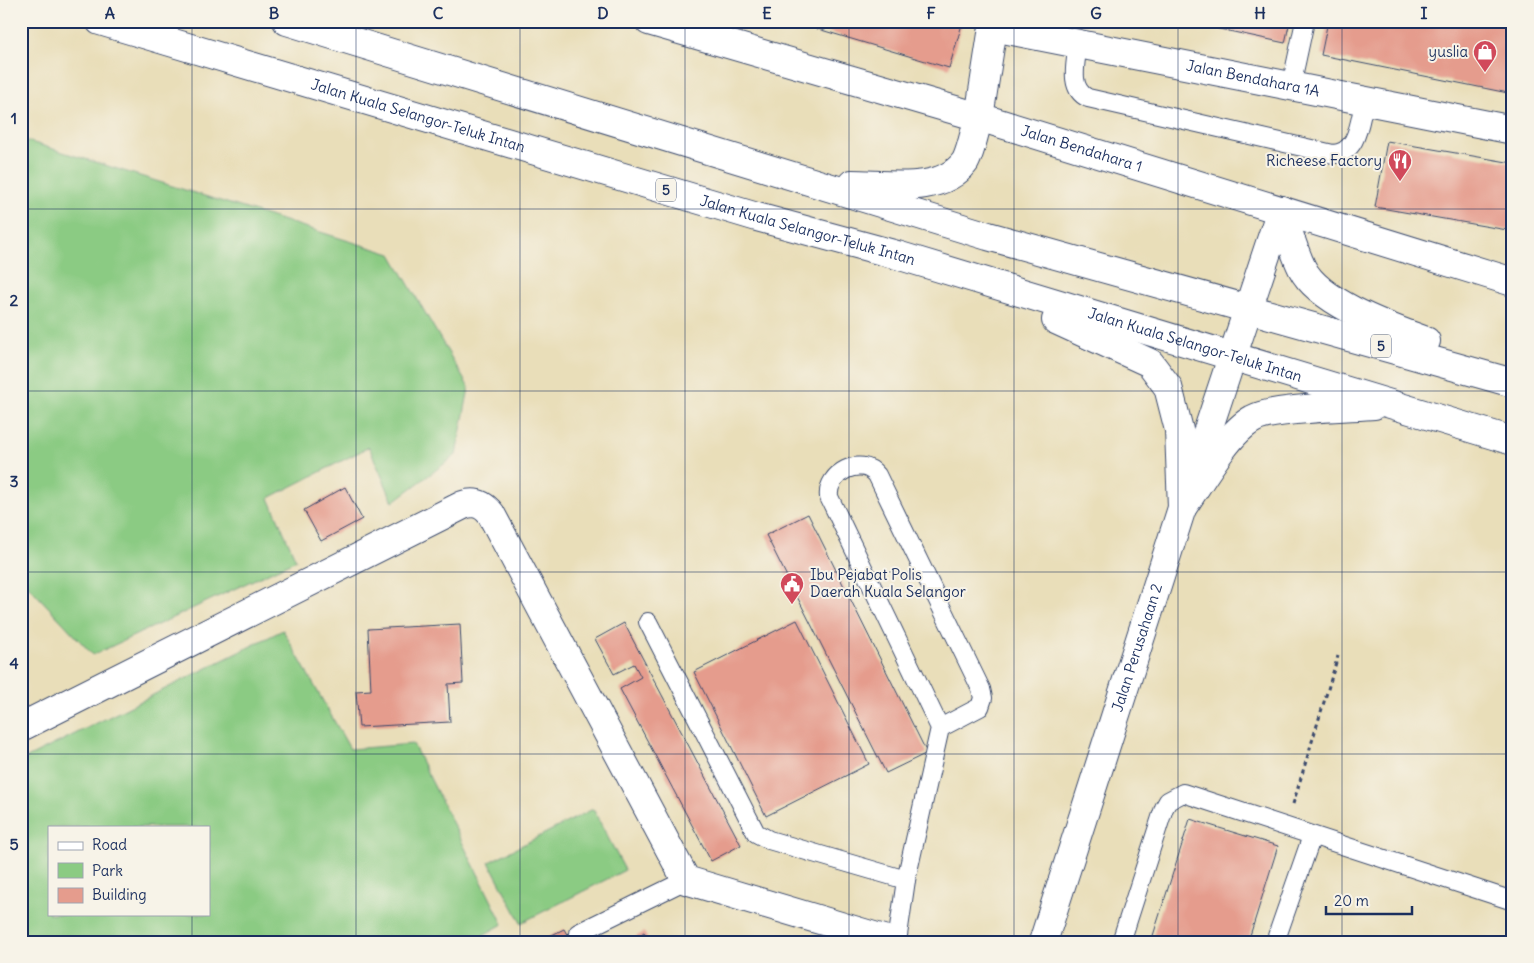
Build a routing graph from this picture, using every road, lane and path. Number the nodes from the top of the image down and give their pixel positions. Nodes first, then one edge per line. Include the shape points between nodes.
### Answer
1 (100, 21) edge
2 (287, 21) edge
3 (649, 21) edge
4 (1305, 21) edge
5 (994, 24) edge
6 (1078, 44) junction
7 (1291, 86) junction
8 (1365, 100) junction
9 (979, 117) junction
10 (1513, 130) edge
11 (820, 183) junction
12 (1281, 210) junction
13 (897, 255) junction
14 (1513, 282) edge
15 (1249, 308) junction
16 (1233, 356) junction
17 (1513, 370) edge
18 (1513, 384) edge
19 (1388, 403) junction
20 (1513, 441) edge
21 (1182, 508) junction
22 (648, 622) dead end
23 (1338, 656) dead end
24 (21, 728) edge
25 (940, 728) junction
26 (1286, 827) junction
27 (1312, 836) junction
28 (686, 880) junction
29 (906, 880) junction
30 (1513, 901) edge
31 (578, 933) dead end
32 (888, 941) edge
33 (1044, 942) edge
34 (1121, 942) edge
35 (1275, 942) edge

1 - 13 main road, Jalan Kuala Selangor-Teluk Intan / 5 via 757,217
2 - 11 main road, 5
3 - 9 main road, Jalan Bendahara 1
4 - 7 lane
5 - 6 main road, Jalan Bendahara 1A
5 - 9 main road
6 - 7 main road, Jalan Bendahara 1A
6 - 8 lane via 1076,88 1081,95 1334,154 1350,149
7 - 8 main road, Jalan Bendahara 1A
8 - 10 main road, Jalan Bendahara 1A
9 - 11 main road via 965,161 948,176 922,185
9 - 12 main road, Jalan Bendahara 1
11 - 15 main road, 5 via 988,236
12 - 14 main road, Jalan Bendahara 1
12 - 15 main road, Jalan Perusahaan 2
12 - 17 main road via 1302,269 1317,289 1381,325
13 - 16 main road, Jalan Kuala Selangor-Teluk Intan / 5
13 - 21 main road via 1089,334 1150,363 1168,387 1179,430
15 - 16 main road, Jalan Perusahaan 2
15 - 18 main road, 5
16 - 19 main road, Jalan Kuala Selangor-Teluk Intan / 5
16 - 21 main road, Jalan Perusahaan 2
19 - 20 main road, Jalan Kuala Selangor-Teluk Intan / 5
19 - 21 main road via 1274,413 1253,418 1233,435
21 - 33 main road, Jalan Perusahaan 2
22 - 29 lane via 756,833 769,840
23 - 26 path
24 - 28 main road via 462,505 479,504 491,514
25 - 25 lane via 829,497 831,480 854,466 871,468 877,475 981,690 980,707
25 - 29 lane
26 - 27 lane
26 - 34 lane via 1183,793 1168,801
27 - 30 lane
27 - 35 lane
28 - 31 lane
28 - 32 main road
29 - 32 lane

